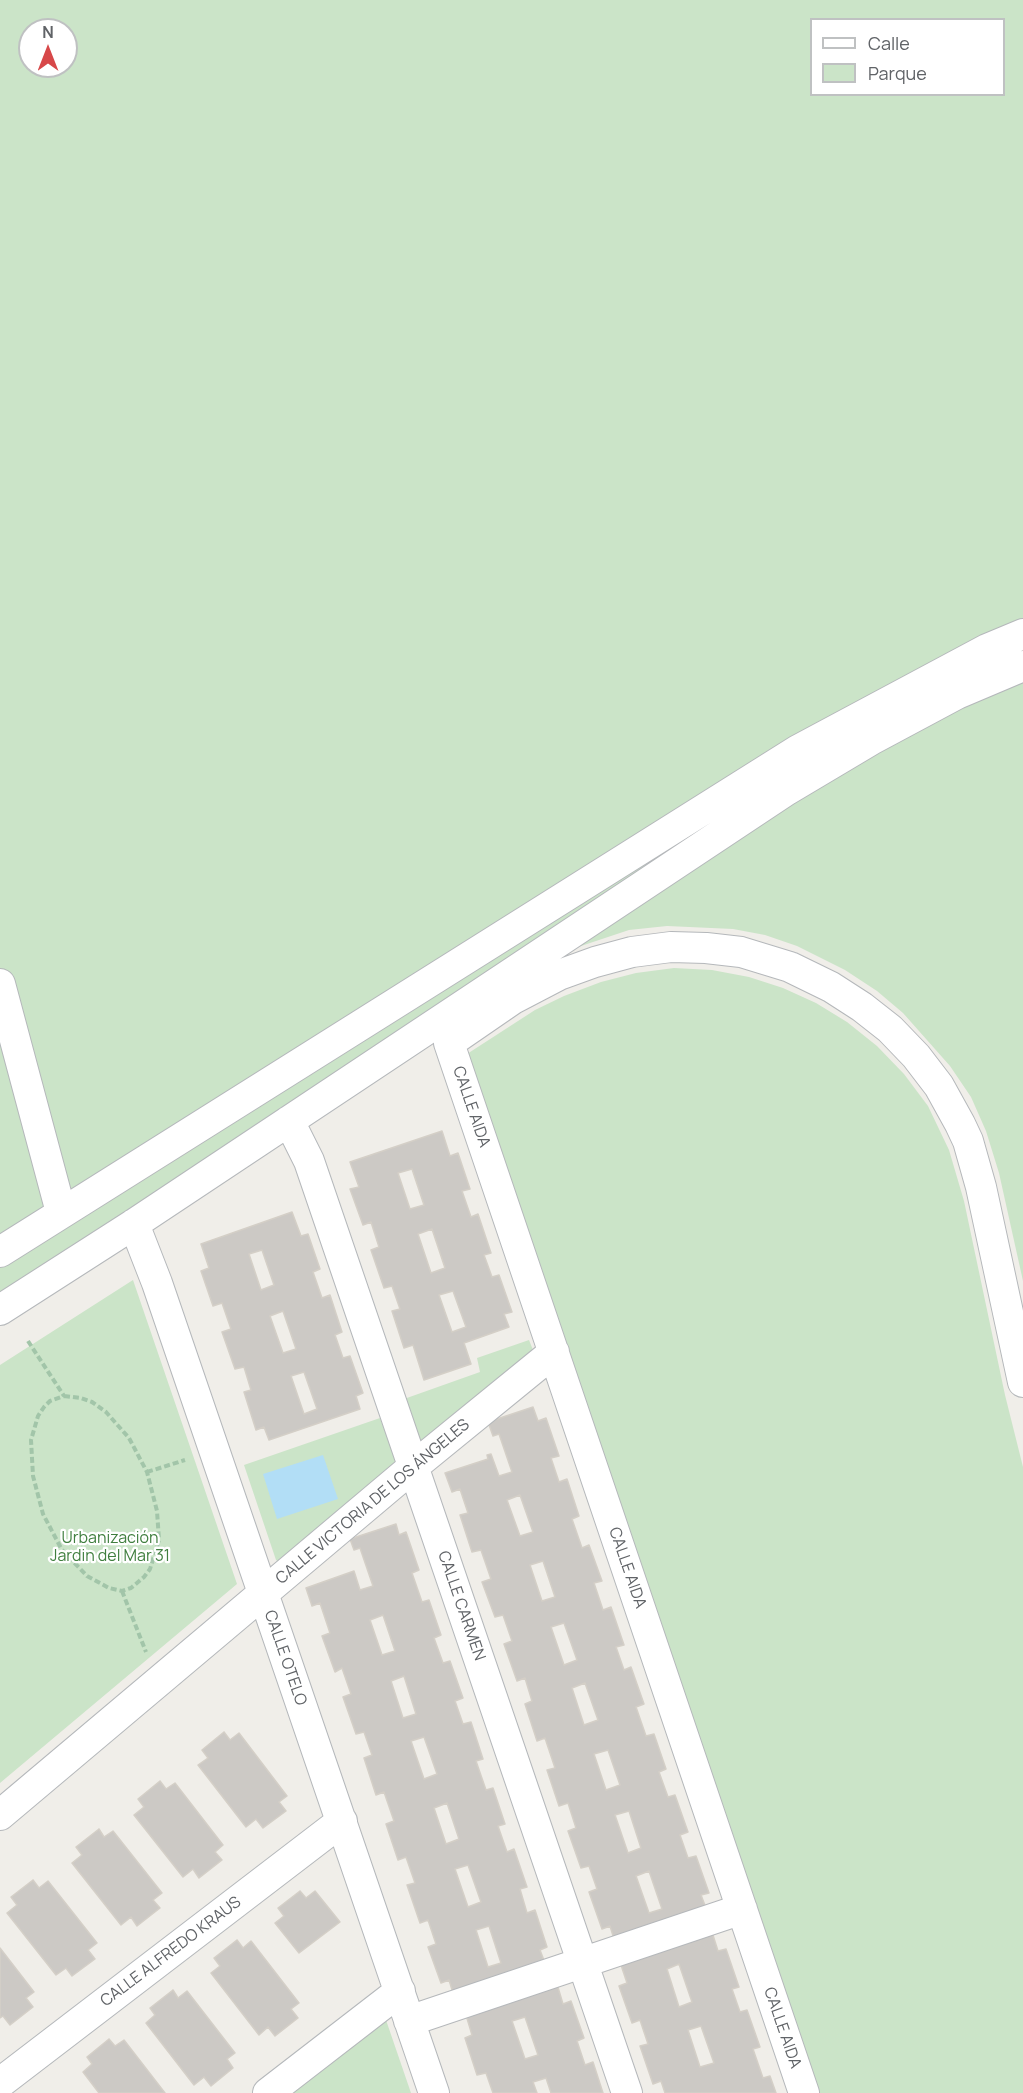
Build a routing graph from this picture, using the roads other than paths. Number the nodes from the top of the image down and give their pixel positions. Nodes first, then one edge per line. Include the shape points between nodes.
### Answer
1 (1023, 634) edge
2 (1023, 666) edge
3 (0, 984) edge
4 (289, 1121) junction
5 (61, 1212) junction
6 (134, 1224) junction
7 (0, 1252) edge
8 (0, 1310) edge
9 (554, 1352) junction
10 (1023, 1382) edge
11 (413, 1467) junction
12 (263, 1593) junction
13 (0, 1815) edge
14 (342, 1821) junction
15 (742, 1909) junction
16 (583, 1963) junction
17 (400, 1991) junction
18 (409, 2021) junction
19 (0, 2083) edge
20 (268, 2093) edge
21 (434, 2093) edge
22 (627, 2093) edge
23 (804, 2093) edge

1 - 5 street via 987,649 798,750
2 - 4 street via 957,694 787,790
3 - 5 street
4 - 6 street
4 - 11 street, CALLE CARMEN via 309,1161
5 - 7 street
6 - 8 street
6 - 12 street, CALLE OTELO via 152,1266
9 - 10 street, CALLE AIDA via 449,1042 513,999 559,975 632,952 706,948 741,952 790,967 831,987 890,1029 939,1086 968,1141
9 - 11 street, CALLE VICTORIA DE LOS ÁNGELES
9 - 15 street, CALLE AIDA
11 - 12 street, CALLE VICTORIA DE LOS ÁNGELES
11 - 16 street, CALLE CARMEN
12 - 13 street, CALLE VICTORIA DE LOS ÁNGELES
12 - 14 street, CALLE OTELO
14 - 17 street, CALLE OTELO
14 - 19 street, CALLE ALFREDO KRAUS
15 - 16 street
15 - 23 street, CALLE AIDA
16 - 18 street
16 - 22 street, CALLE CARMEN
17 - 18 street, CALLE OTELO
17 - 20 street
18 - 21 street, CALLE OTELO

